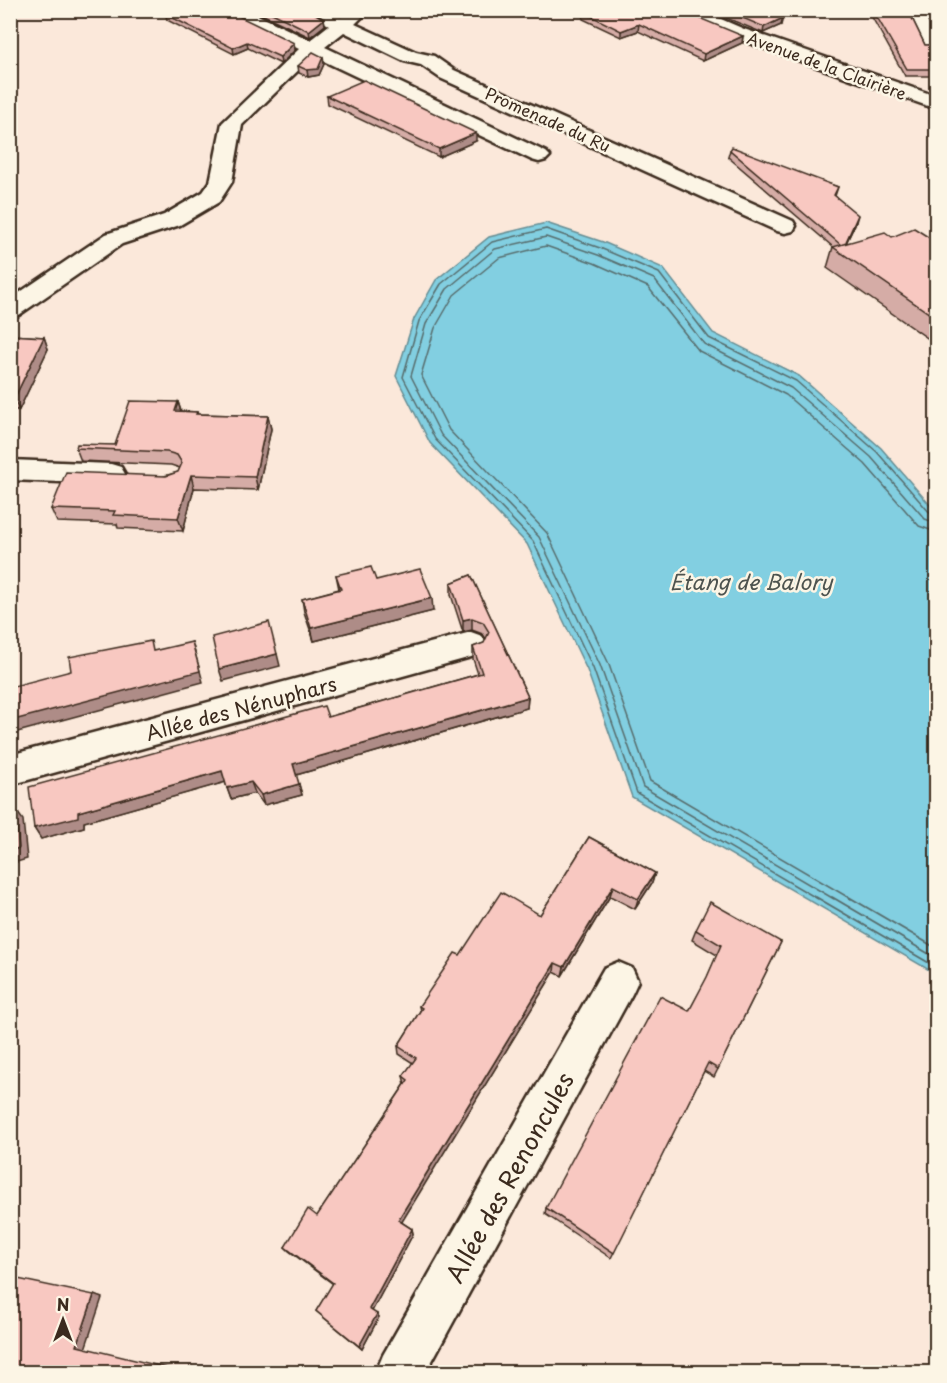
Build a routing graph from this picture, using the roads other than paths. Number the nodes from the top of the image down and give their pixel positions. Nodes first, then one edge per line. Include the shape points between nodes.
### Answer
1 (232, 10) edge
2 (311, 10) edge
3 (360, 10) edge
4 (684, 10) edge
5 (912, 10) edge
6 (342, 24) junction
7 (932, 46) edge
8 (310, 49) junction
9 (936, 104) edge
10 (539, 156) dead end
11 (785, 226) dead end
12 (10, 310) edge
13 (10, 470) edge
14 (136, 475) edge
15 (471, 645) edge
16 (10, 770) edge
17 (618, 981) dead end
18 (400, 1372) edge

1 - 8 street, Promenade du Ru
2 - 6 street, Promenade du Ru
3 - 6 street
4 - 9 street, Avenue de la Clairière
5 - 7 street
6 - 8 street
6 - 11 street, Promenade du Ru
8 - 10 street, Promenade du Ru
8 - 12 street via 232,123 220,182 211,197 172,220 114,239
13 - 14 street
15 - 16 street, Allée des Nénuphars
17 - 18 street, Allée des Renoncules

